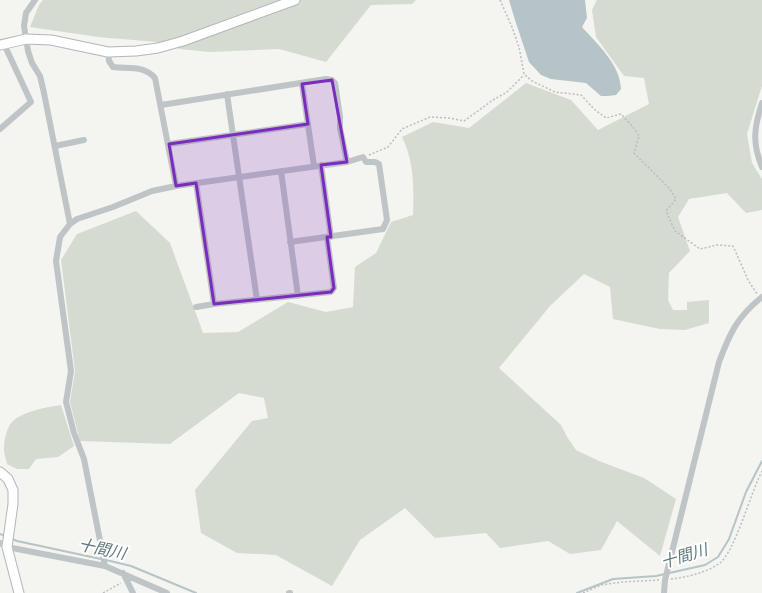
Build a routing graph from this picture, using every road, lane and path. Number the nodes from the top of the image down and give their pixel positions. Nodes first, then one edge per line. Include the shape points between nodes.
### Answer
1 (35, 0) edge
2 (295, 0) edge
3 (500, 0) edge
4 (26, 39) junction
5 (2, 44) edge
6 (108, 52) junction
7 (524, 74) junction
8 (302, 84) junction
9 (227, 94) junction
10 (161, 104) junction
11 (762, 104) edge
12 (308, 124) junction
13 (1, 126) edge
14 (233, 135) junction
15 (84, 140) dead end
16 (169, 144) junction
17 (55, 146) junction
18 (363, 157) junction
19 (347, 162) junction
20 (321, 165) junction
21 (314, 166) junction
22 (762, 167) edge
23 (281, 171) junction
24 (238, 177) junction
25 (196, 183) junction
26 (176, 186) junction
27 (70, 224) junction
28 (329, 237) junction
29 (290, 242) junction
30 (298, 296) junction
31 (257, 300) junction
32 (761, 300) edge
33 (214, 304) junction
34 (196, 307) dead end
35 (762, 471) edge
36 (1, 472) edge
37 (4, 544) edge
38 (105, 566) junction
39 (123, 573) junction
40 (126, 580) junction
41 (664, 580) junction
42 (19, 593) edge
43 (103, 593) edge
44 (134, 593) edge
45 (167, 593) edge
46 (583, 593) edge
47 (664, 593) edge

1 - 4 street via 26,13
2 - 6 street via 183,42 136,51
3 - 7 path via 519,47
4 - 5 street
4 - 6 street via 51,40
4 - 17 street via 28,51 41,82
5 - 13 street via 32,102
6 - 10 street via 113,67 143,69 151,73 155,78
7 - 18 path via 507,92 464,121 430,117 402,129 388,147
7 - 32 path via 532,81 555,92 581,95 606,118 621,114 634,127 638,136 634,153 670,189 676,199 666,211 675,232 700,249 717,245 733,246 748,280
8 - 9 street
8 - 12 street
8 - 19 street via 326,80 335,83
9 - 10 street
9 - 14 street
10 - 16 street
11 - 22 street via 754,140
12 - 14 street
12 - 21 street
14 - 16 street
14 - 24 street
15 - 17 street
16 - 26 street
17 - 27 street
18 - 19 street
18 - 28 street via 366,162 379,164 386,220 383,229
19 - 20 street
20 - 21 street
20 - 28 street
21 - 23 street
23 - 24 street
23 - 29 street
24 - 25 street
24 - 31 street
25 - 26 street
25 - 33 street
26 - 27 street via 152,191 77,218
27 - 38 street via 60,237 56,261 71,371 66,402 84,459
28 - 29 street
28 - 30 street via 334,288 331,292
29 - 30 street
30 - 31 street
31 - 33 street
32 - 41 street via 742,315 730,334 719,362
33 - 34 street
35 - 41 path via 730,550 721,562 708,570
36 - 37 street via 8,479 14,496
37 - 38 street
37 - 42 street
38 - 39 street
39 - 40 street
39 - 45 street
40 - 43 path
40 - 44 street
41 - 46 path via 601,585
41 - 47 street

